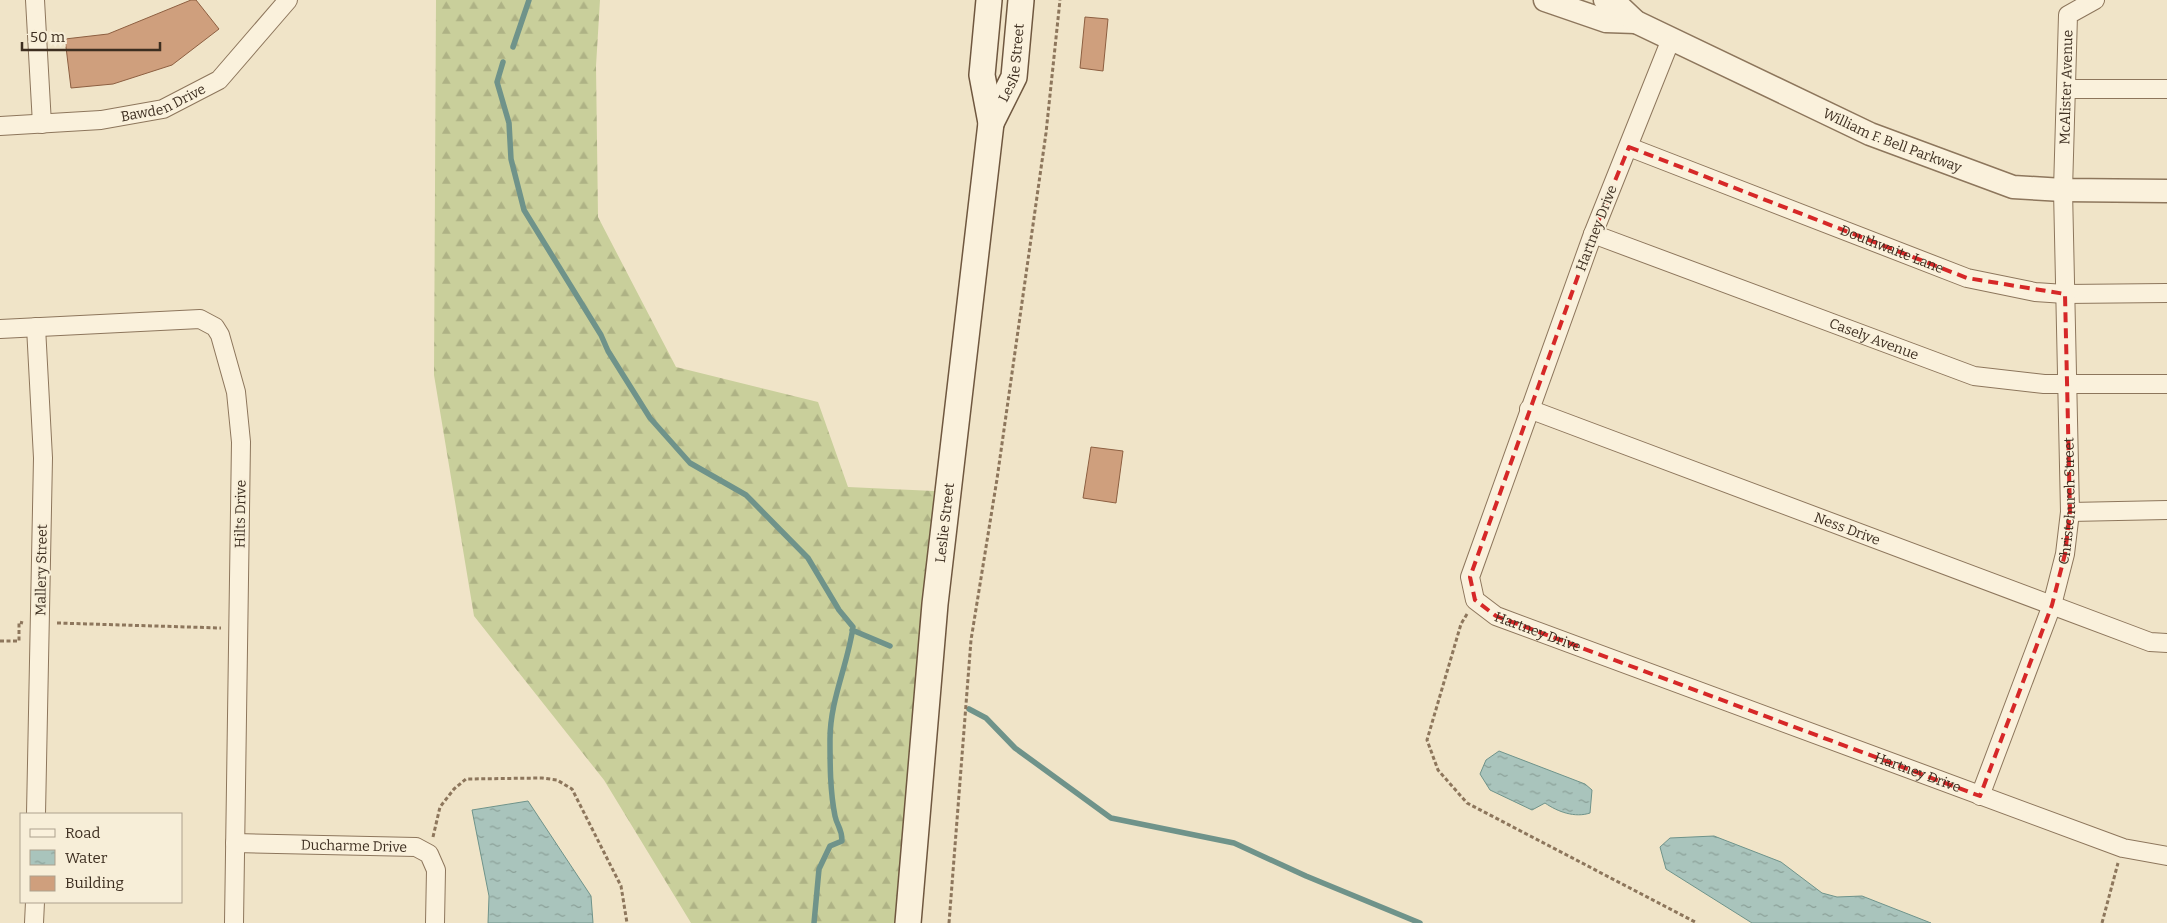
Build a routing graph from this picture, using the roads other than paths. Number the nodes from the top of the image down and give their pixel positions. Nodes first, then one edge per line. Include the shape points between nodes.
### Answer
1 (35, 0) edge
2 (288, 0) edge
3 (989, 0) edge
4 (1022, 0) edge
5 (1545, 0) edge
6 (1605, 0) edge
7 (2095, 0) edge
8 (1636, 22) junction
9 (1671, 39) junction
10 (2067, 89) junction
11 (2167, 89) edge
12 (991, 123) junction
13 (42, 124) junction
14 (0, 126) edge
15 (1629, 147) junction
16 (2063, 190) junction
17 (2167, 191) edge
18 (1593, 234) junction
19 (2167, 293) edge
20 (2065, 294) junction
21 (36, 327) junction
22 (0, 329) edge
23 (2067, 384) junction
24 (2167, 384) edge
25 (1529, 410) junction
26 (2167, 510) edge
27 (2070, 512) junction
28 (2052, 605) junction
29 (2167, 643) edge
30 (1980, 796) junction
31 (36, 813) edge
32 (235, 843) junction
33 (2167, 856) edge
34 (34, 903) edge
35 (34, 923) edge
36 (234, 923) edge
37 (435, 923) edge
38 (908, 923) edge

1 - 13 street
2 - 13 street, Bawden Drive via 219,80 163,108 101,120
3 - 12 main road, Leslie Street via 982,75
4 - 12 main road, Leslie Street via 1014,77
5 - 8 street, William F. Bell Parkway via 1606,20
6 - 8 street, William F. Bell Parkway via 1619,6
7 - 10 street, McAlister Avenue via 2068,15
8 - 9 street, William F. Bell Parkway
9 - 15 street, Hartney Drive
9 - 16 street, William F. Bell Parkway via 1870,134 2013,186
10 - 11 street
10 - 16 street, McAlister Avenue
12 - 38 main road, Leslie Street via 935,604
13 - 14 street, Bawden Drive
15 - 18 street, Hartney Drive
15 - 20 street, Douthwaite Lane via 1967,278 2035,292
16 - 17 street, William F. Bell Parkway
16 - 20 street, Christchurch Street
18 - 23 street, Casely Avenue via 1974,376
18 - 25 street, Hartney Drive
19 - 20 street, Douthwaite Lane
20 - 23 street, Christchurch Street
21 - 22 street, Hilts Drive
21 - 31 street, Mallery Street via 42,458
21 - 32 street, Hilts Drive via 200,319 215,327 220,335 240,414 241,442
23 - 24 street, Casely Avenue
23 - 27 street, Christchurch Street
25 - 28 street, Ness Drive
25 - 30 street, Hartney Drive via 1470,577 1475,600 1496,616
26 - 27 street
27 - 28 street, Christchurch Street via 2065,554
28 - 29 street, Ness Drive via 2150,642
28 - 30 street, Christchurch Street
30 - 33 street, Hartney Drive via 2123,848
32 - 36 street, Hilts Drive
32 - 37 street, Ducharme Drive via 416,847 429,854 436,870
34 - 35 street

